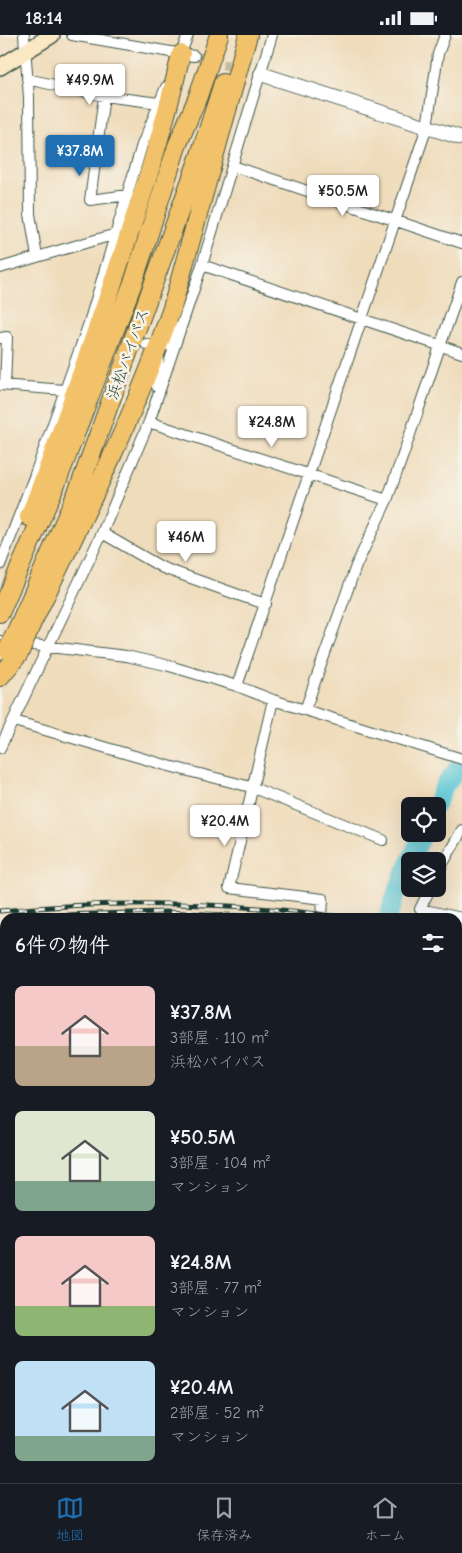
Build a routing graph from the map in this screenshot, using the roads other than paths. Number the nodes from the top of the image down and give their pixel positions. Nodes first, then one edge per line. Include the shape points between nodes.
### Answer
1 (24, 35) edge
2 (52, 35) edge
3 (72, 35) edge
4 (188, 35) edge
5 (210, 35) edge
6 (220, 35) edge
7 (239, 35) edge
8 (248, 35) edge
9 (272, 35) edge
10 (445, 35) edge
11 (24, 52) junction
12 (187, 55) junction
13 (0, 67) edge
14 (256, 73) junction
15 (27, 79) junction
16 (104, 96) junction
17 (159, 103) junction
18 (427, 127) junction
19 (462, 138) edge
20 (177, 146) junction
21 (233, 166) junction
22 (128, 195) junction
23 (396, 221) junction
24 (116, 233) junction
25 (462, 243) edge
26 (37, 257) junction
27 (202, 265) junction
28 (0, 267) edge
29 (462, 282) edge
30 (191, 299) junction
31 (363, 319) junction
32 (0, 337) edge
33 (152, 346) junction
34 (441, 346) junction
35 (462, 353) edge
36 (2, 385) edge
37 (65, 390) junction
38 (156, 403) junction
39 (149, 422) junction
40 (310, 475) junction
41 (386, 500) junction
42 (102, 533) junction
43 (0, 565) edge
44 (0, 592) edge
45 (266, 604) junction
46 (0, 613) edge
47 (25, 625) junction
48 (50, 646) junction
49 (9, 648) edge
50 (0, 666) edge
51 (0, 677) edge
52 (237, 686) junction
53 (273, 700) junction
54 (305, 710) junction
55 (14, 721) junction
56 (0, 749) edge
57 (462, 759) edge
58 (251, 787) junction
59 (462, 830) edge
60 (384, 840) dead end
61 (446, 859) edge
62 (426, 897) edge
63 (322, 913) edge
64 (439, 913) edge

1 - 11 street
2 - 11 main road
3 - 12 street
4 - 12 street
5 - 20 highway
6 - 20 highway, 浜松バイパス
7 - 47 highway, 浜松バイパス via 200,155 79,488
8 - 33 highway via 172,308
9 - 14 street
10 - 18 street via 438,54
11 - 13 main road
11 - 15 street
12 - 17 street
12 - 44 highway via 130,233 48,469
14 - 18 street
14 - 21 street
15 - 16 street
15 - 26 street via 30,214
16 - 17 street
16 - 22 street via 90,201
17 - 22 street via 142,145
18 - 19 street
18 - 23 street
20 - 46 highway, 浜松バイパス via 130,289 57,482
21 - 23 street
21 - 27 street
22 - 24 street
23 - 25 street
23 - 31 street
24 - 26 street
24 - 37 street via 91,324
26 - 28 street
27 - 30 street
27 - 31 street
29 - 34 street
30 - 33 street via 167,345
30 - 38 street
31 - 34 street
31 - 40 street
32 - 36 street via 7,337
33 - 38 street via 160,357
33 - 47 highway via 73,539
34 - 35 street
34 - 41 street
36 - 37 street
37 - 43 street
38 - 39 street
39 - 40 street
39 - 42 street
40 - 41 street
40 - 45 street
41 - 54 street via 356,566
42 - 45 street via 163,568
42 - 48 street
45 - 52 street
47 - 49 highway, bridge
48 - 49 street
48 - 52 street via 126,656
48 - 55 street
49 - 50 highway
49 - 51 highway
52 - 53 street
53 - 54 street
53 - 58 street
54 - 57 street
55 - 56 street
55 - 58 street
58 - 60 street
58 - 63 street via 228,888 323,899
59 - 61 street
62 - 64 street via 420,909

